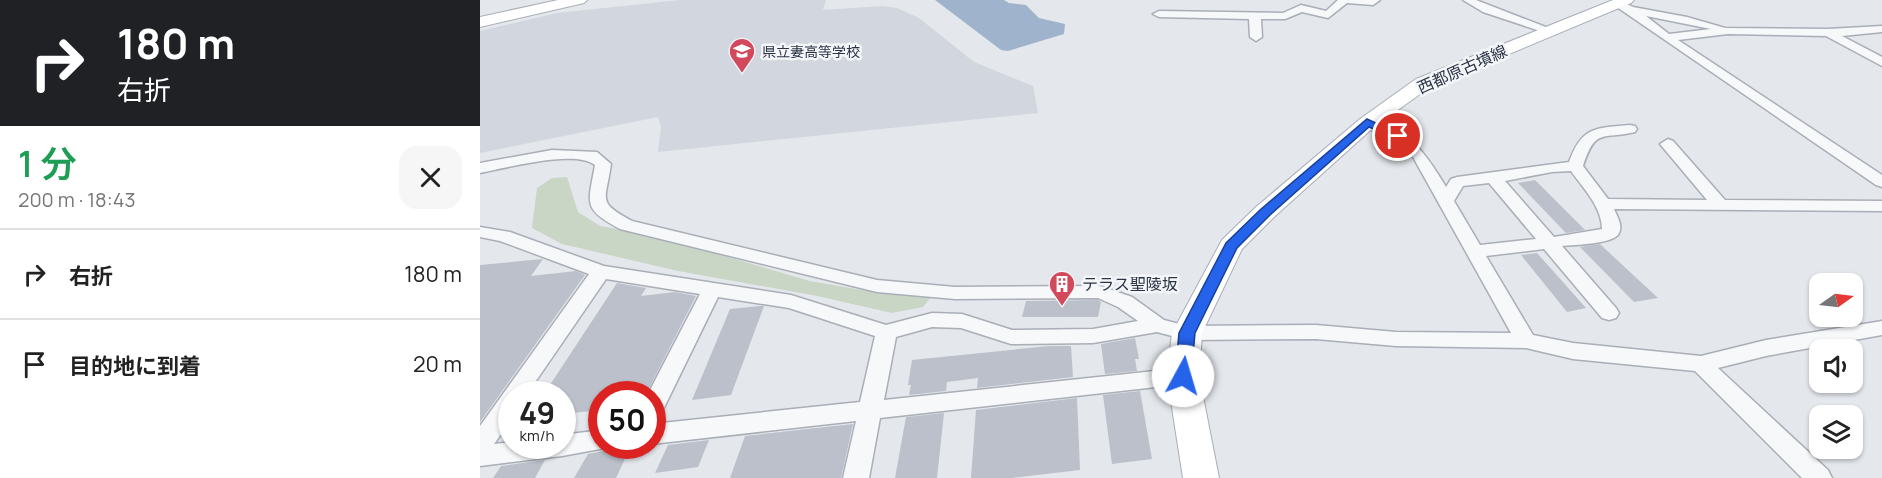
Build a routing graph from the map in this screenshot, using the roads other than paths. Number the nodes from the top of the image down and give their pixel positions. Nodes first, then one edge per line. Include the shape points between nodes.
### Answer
1 (579, 0) edge
2 (1315, 0) edge
3 (1345, 0) edge
4 (1375, 0) edge
5 (1468, 0) edge
6 (1625, 4) edge
7 (1301, 8) junction
8 (1159, 14) dead end
9 (1255, 16) junction
10 (480, 22) edge
11 (1882, 29) edge
12 (1550, 31) junction
13 (1728, 31) junction
14 (1828, 33) junction
15 (1256, 37) dead end
16 (1667, 38) junction
17 (1882, 62) edge
18 (1367, 123) junction
19 (1630, 129) dead end
20 (1668, 144) dead end
21 (1575, 166) junction
22 (480, 168) edge
23 (1493, 177) junction
24 (1880, 180) edge
25 (1445, 202) junction
26 (1603, 204) junction
27 (1720, 205) junction
28 (1882, 206) edge
29 (480, 232) edge
30 (1549, 243) junction
31 (1473, 252) junction
32 (601, 272) junction
33 (712, 290) junction
34 (1609, 313) dead end
35 (1157, 326) junction
36 (1882, 328) edge
37 (886, 332) junction
38 (1187, 333) junction
39 (1526, 341) junction
40 (1701, 364) junction
41 (1183, 376) junction
42 (524, 381) edge
43 (666, 382) edge
44 (870, 412) junction
45 (498, 420) edge
46 (666, 433) edge
47 (480, 445) edge
48 (498, 454) edge
49 (480, 456) edge
50 (1195, 477) edge
51 (856, 478) edge
52 (1819, 478) edge

1 - 10 main road
2 - 7 street
3 - 4 street
3 - 7 street via 1328,15
5 - 12 street
6 - 12 main road, 西都原古墳線
6 - 13 street
6 - 16 street
7 - 9 street via 1285,16
8 - 9 street
9 - 15 street
11 - 14 street
12 - 18 main road, 西都原古墳線 via 1423,83
13 - 14 street
13 - 16 street
14 - 17 street
16 - 24 street
18 - 25 street via 1398,136 1419,155
18 - 38 main road, 西都原古墳線 via 1231,246
19 - 21 street via 1593,133 1583,141
20 - 27 street
21 - 23 street via 1551,166
21 - 26 street
22 - 35 street via 526,158 592,155 603,164 597,202 603,212 626,225 877,286 955,292 1101,292 1125,302
23 - 25 street via 1457,182
23 - 30 street
25 - 31 street
26 - 27 street
26 - 30 street via 1611,221 1611,232
27 - 28 street
29 - 32 street via 504,236
30 - 31 street
30 - 34 street
31 - 39 street
32 - 33 street
32 - 42 street
33 - 37 street via 791,302
33 - 43 street
35 - 37 street via 1093,336 1011,338 962,321 932,320
35 - 38 street
36 - 40 street via 1766,348
37 - 44 street
38 - 39 street via 1316,332 1396,339
38 - 41 main road, 西都原古墳線
39 - 40 street via 1573,351
40 - 52 street
41 - 44 street
41 - 50 main road, 西都原古墳線
44 - 46 street
44 - 51 street
45 - 47 street
48 - 49 street

